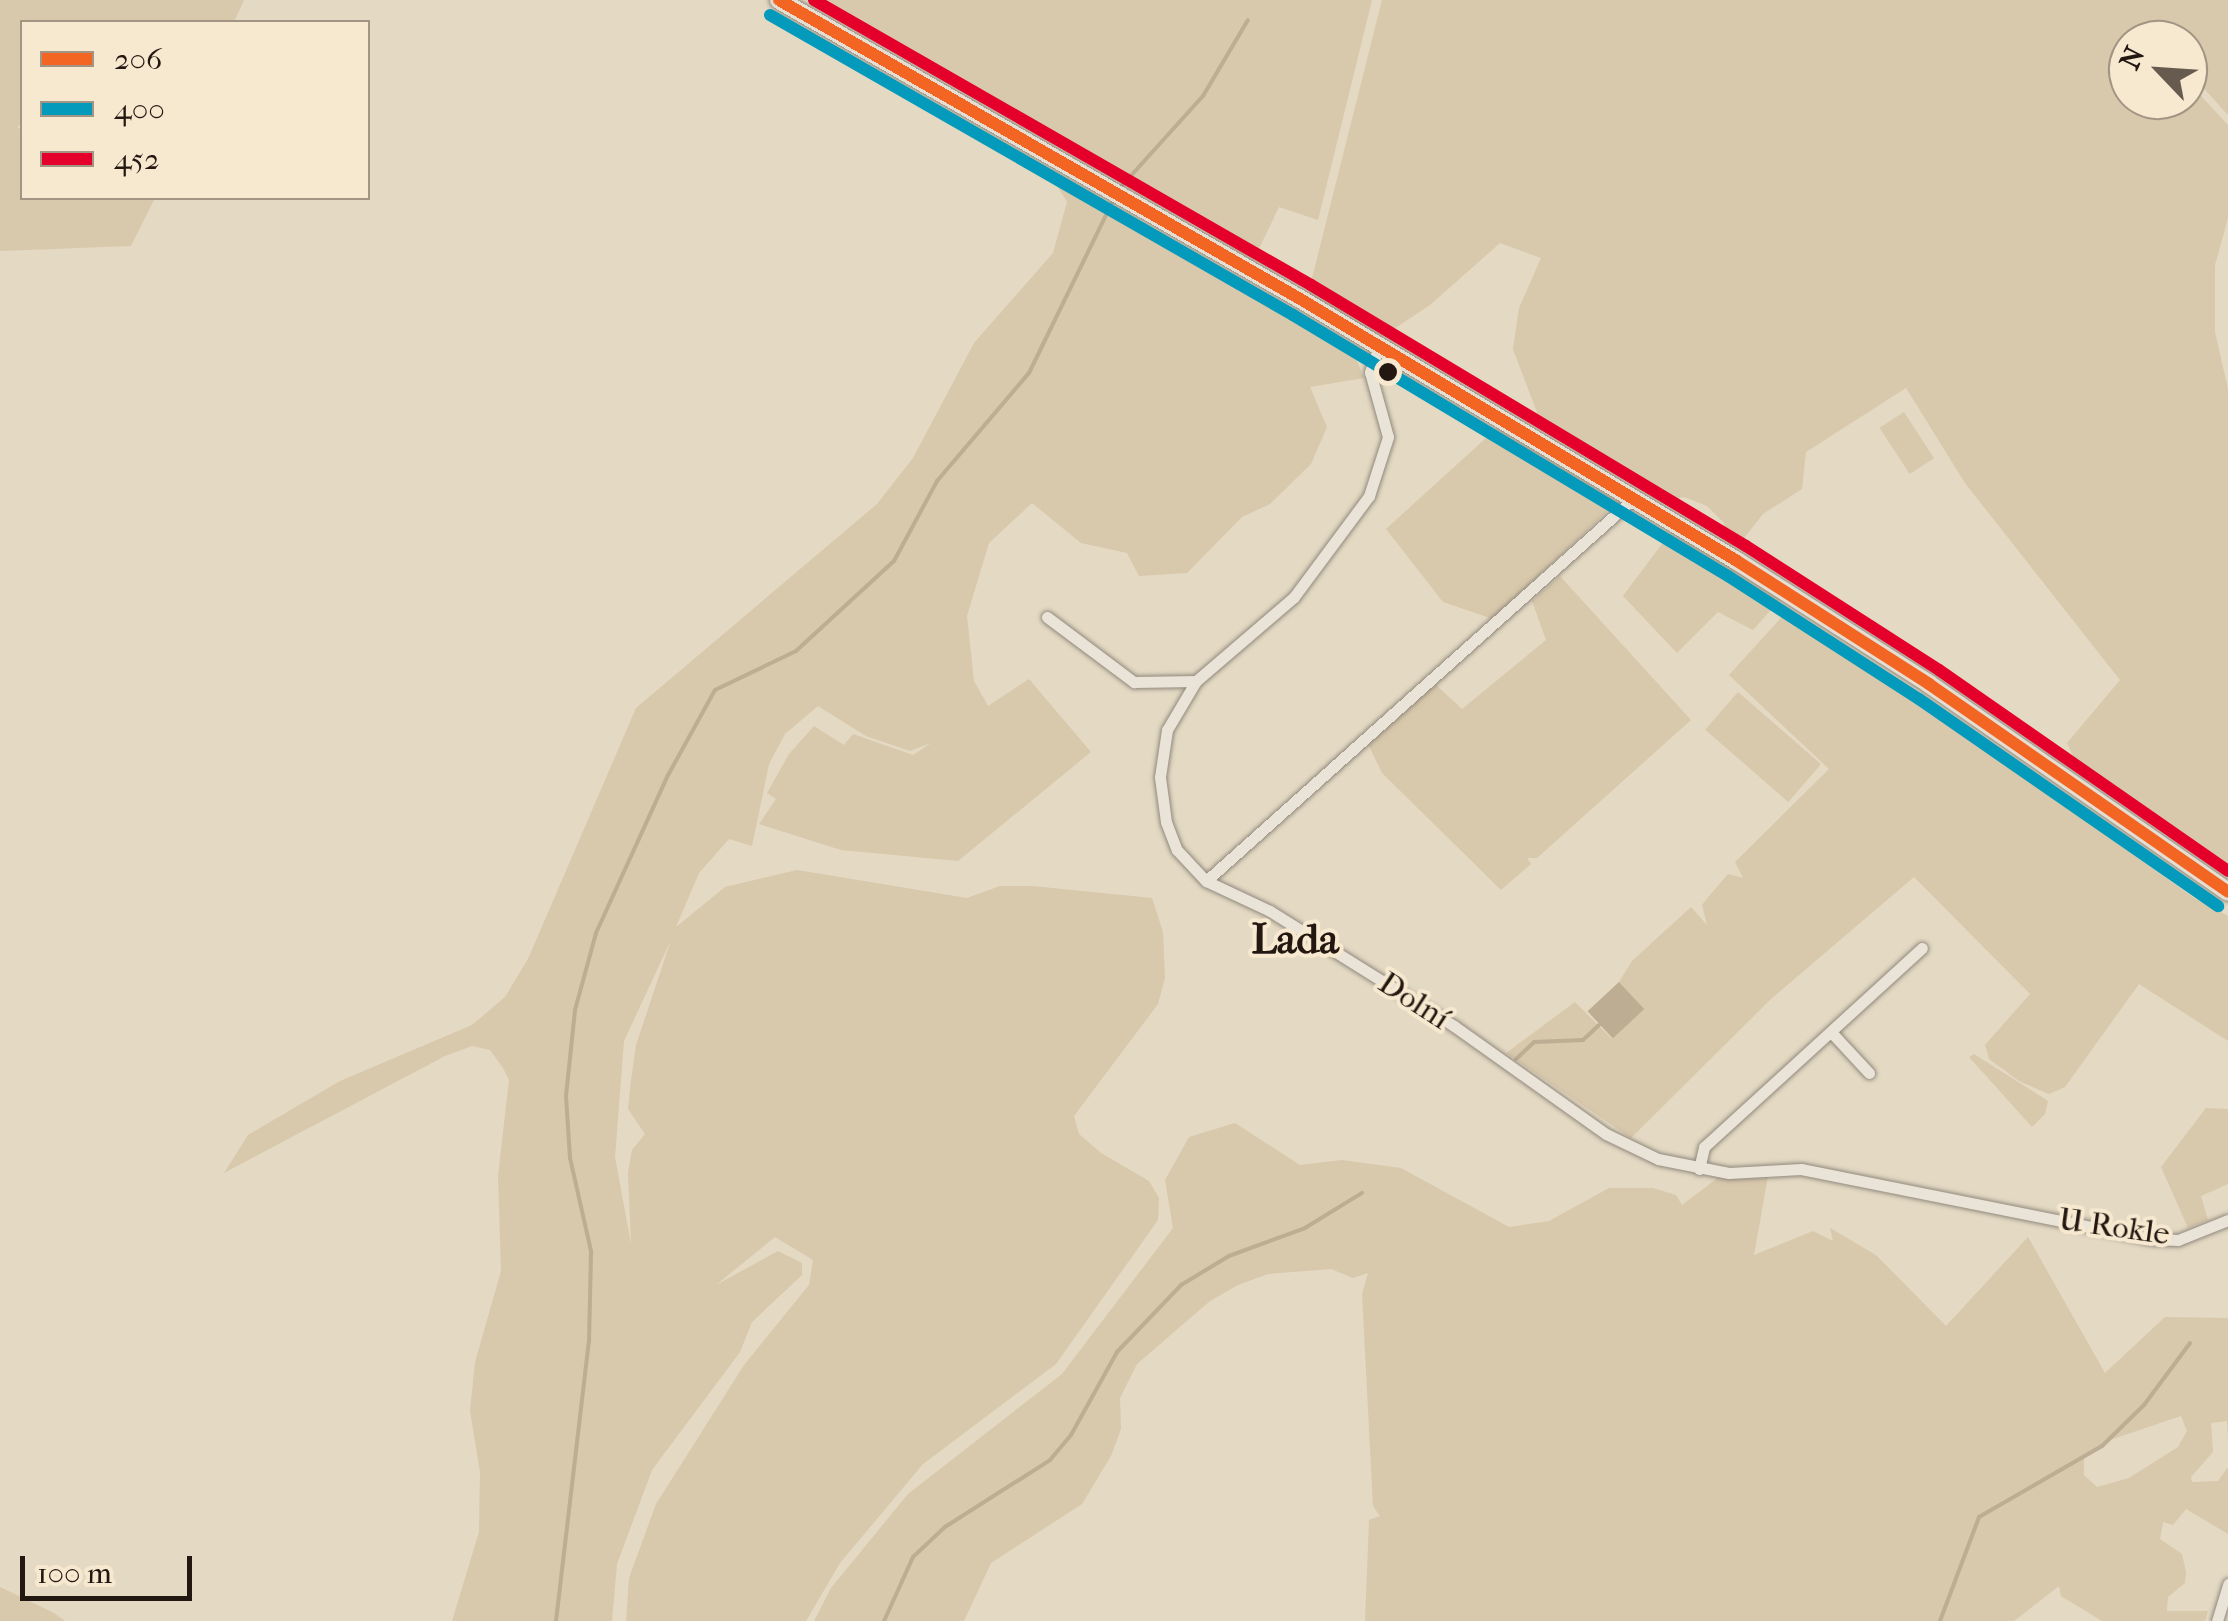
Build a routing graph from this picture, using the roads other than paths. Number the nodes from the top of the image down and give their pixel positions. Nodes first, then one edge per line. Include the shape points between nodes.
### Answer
1 (779, 0) edge
2 (1379, 346) junction
3 (1633, 499) junction
4 (1047, 617) dead end
5 (1196, 681) junction
6 (1206, 881) junction
7 (2228, 892) edge
8 (1922, 948) dead end
9 (1831, 1032) junction
10 (1869, 1073) dead end
11 (1700, 1170) junction
12 (1998, 1208) joint
13 (2228, 1220) edge
14 (2228, 1584) edge
15 (2218, 1621) edge

1 - 2 main road
2 - 3 main road
2 - 5 street, Dolní via 1370,372 1388,437 1369,496 1294,597
3 - 6 street
3 - 7 main road via 1928,684
4 - 5 street via 1134,682
5 - 6 street, Dolní via 1168,730 1160,791 1177,850
6 - 11 street, Dolní via 1270,910 1383,980 1625,1146
8 - 9 street
9 - 10 street
9 - 11 street via 1704,1147
11 - 12 street, Dolní via 1801,1169
12 - 13 street, U Rokle via 2178,1240
14 - 15 street

